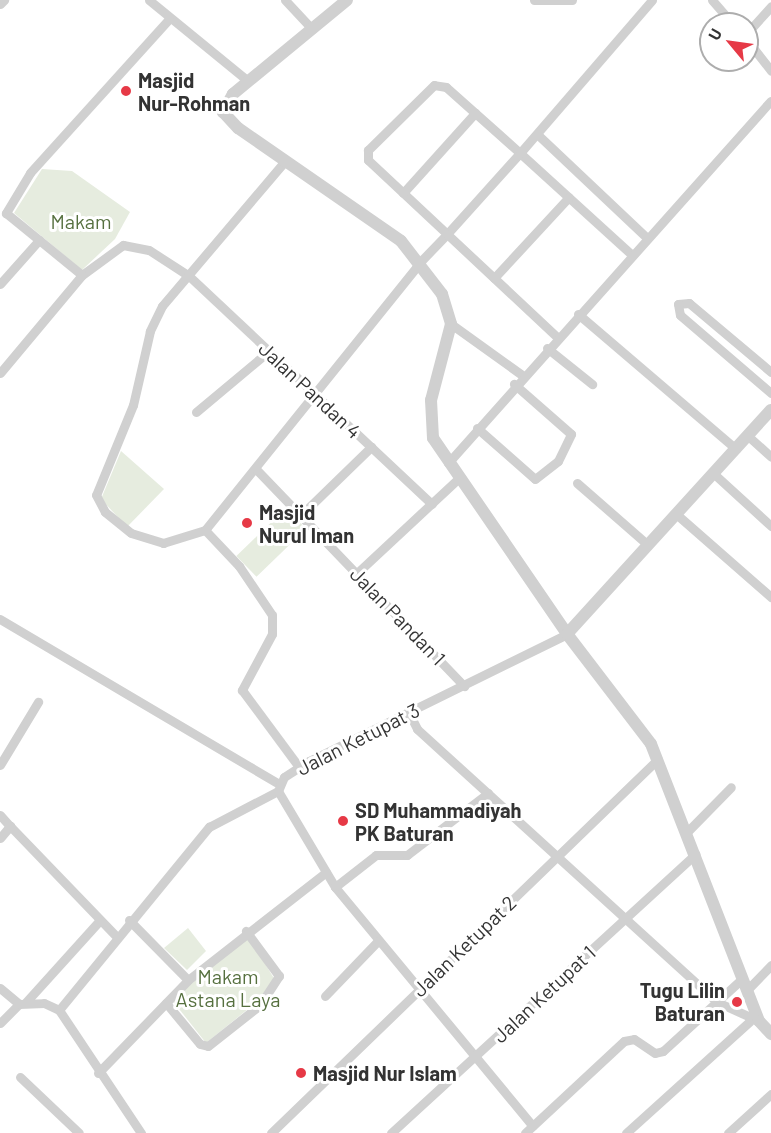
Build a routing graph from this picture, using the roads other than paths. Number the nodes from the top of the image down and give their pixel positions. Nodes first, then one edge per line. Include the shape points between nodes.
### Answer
1 (4, 0) edge
2 (149, 0) edge
3 (285, 0) edge
4 (347, 0) edge
5 (534, 0) edge
6 (572, 0) edge
7 (652, 0) edge
8 (712, 0) edge
9 (0, 4) edge
10 (771, 6) edge
11 (722, 12) edge
12 (169, 19) junction
13 (759, 20) edge
14 (312, 29) junction
15 (759, 56) edge
16 (771, 71) edge
17 (248, 81) junction
18 (771, 101) edge
19 (475, 113) junction
20 (537, 134) junction
21 (520, 153) junction
22 (285, 161) junction
23 (403, 193) junction
24 (569, 197) junction
25 (3, 216) edge
26 (447, 234) junction
27 (646, 237) junction
28 (39, 240) junction
29 (631, 254) junction
30 (421, 261) junction
31 (82, 275) junction
32 (189, 276) junction
33 (494, 278) junction
34 (0, 284) edge
35 (578, 314) junction
36 (451, 324) junction
37 (724, 330) junction
38 (557, 337) junction
39 (713, 343) junction
40 (547, 348) junction
41 (269, 351) junction
42 (771, 372) edge
43 (0, 373) edge
44 (522, 375) junction
45 (514, 384) junction
46 (592, 384) dead end
47 (771, 393) edge
48 (316, 396) junction
49 (771, 410) edge
50 (196, 412) dead end
51 (477, 428) junction
52 (748, 436) junction
53 (370, 447) junction
54 (736, 449) junction
55 (771, 457) edge
56 (448, 463) junction
57 (256, 469) junction
58 (713, 473) junction
59 (459, 478) junction
60 (577, 483) dead end
61 (432, 504) junction
62 (675, 513) junction
63 (302, 515) junction
64 (771, 526) edge
65 (205, 530) junction
66 (648, 545) junction
67 (357, 573) junction
68 (771, 597) edge
69 (0, 619) edge
70 (567, 634) junction
71 (464, 686) junction
72 (38, 702) dead end
73 (409, 713) junction
74 (658, 759) junction
75 (0, 765) edge
76 (299, 767) junction
77 (278, 787) junction
78 (731, 787) dead end
79 (489, 793) junction
80 (0, 815) edge
81 (10, 826) junction
82 (686, 833) junction
83 (0, 838) edge
84 (695, 854) junction
85 (558, 855) junction
86 (326, 872) junction
87 (335, 887) junction
88 (626, 918) junction
89 (100, 920) junction
90 (129, 920) junction
91 (246, 931) junction
92 (116, 936) junction
93 (378, 941) junction
94 (771, 965) edge
95 (188, 980) junction
96 (745, 984) junction
97 (0, 988) edge
98 (417, 991) junction
99 (325, 996) dead end
100 (717, 1002) junction
101 (22, 1003) junction
102 (166, 1003) junction
103 (58, 1010) junction
104 (755, 1021) junction
105 (0, 1023) edge
106 (771, 1034) edge
107 (474, 1059) junction
108 (98, 1073) junction
109 (20, 1077) dead end
110 (771, 1094) edge
111 (533, 1126) junction
112 (79, 1133) edge
113 (141, 1133) edge
114 (272, 1133) edge
115 (391, 1133) edge
116 (525, 1133) edge
117 (626, 1133) edge
118 (728, 1133) edge

1 - 9 street
2 - 12 street
3 - 14 street
4 - 14 street
5 - 6 street
7 - 20 street
8 - 11 street
10 - 13 street
12 - 17 street
12 - 25 street via 30,173
14 - 17 street
15 - 16 street
17 - 22 street via 226,102 226,120
18 - 27 street
19 - 21 street
19 - 23 street
19 - 23 street via 446,87 434,85 368,150 368,160
20 - 21 street
20 - 27 street
21 - 24 street
21 - 26 street
22 - 30 street via 401,241
22 - 32 street
23 - 26 street
24 - 29 street
24 - 33 street
25 - 28 street
26 - 30 street
26 - 33 street
27 - 29 street
28 - 31 street
28 - 34 street
29 - 35 street
30 - 36 street via 442,294
30 - 48 street
31 - 32 street, Jalan Pandan 4 via 123,245 149,250
31 - 43 street, Jalan Pandan 4
32 - 41 street, Jalan Pandan 4
32 - 65 street via 150,331 133,405 96,495 105,512 145,541 163,543
33 - 38 street
35 - 38 street
35 - 54 street
36 - 44 street
36 - 56 street via 429,421
37 - 39 street
37 - 39 street via 689,303 678,304 680,315
37 - 42 street
38 - 40 street
39 - 47 street
40 - 44 street
40 - 46 street
41 - 48 street, Jalan Pandan 4
41 - 50 street
44 - 45 street
45 - 51 street
45 - 51 street via 571,434 558,461 535,479
48 - 53 street, Jalan Pandan 4
48 - 57 street
49 - 52 street
51 - 56 street
52 - 54 street
52 - 55 street
53 - 61 street, Jalan Pandan 4
53 - 63 street
54 - 58 street
56 - 59 street
57 - 63 street, Jalan Pandan 1
57 - 65 street
58 - 62 street
58 - 64 street
59 - 61 street
59 - 70 street
60 - 66 street
61 - 67 street
62 - 66 street
62 - 68 street
63 - 67 street, Jalan Pandan 1
65 - 76 street via 269,609 272,634 242,690
66 - 70 street
67 - 71 street, Jalan Pandan 1
69 - 77 street
70 - 71 street, Jalan Ketupat 3
70 - 74 street via 643,731
71 - 73 street, Jalan Ketupat 3
72 - 75 street
73 - 76 street, Jalan Ketupat 3
73 - 79 street via 417,729
74 - 82 street
74 - 85 street, Jalan Ketupat 2
76 - 77 street, Jalan Ketupat 3
77 - 86 street
77 - 90 street, Jalan Ketupat 3 via 209,826
78 - 82 street
79 - 85 street
79 - 87 street via 407,855 376,855
80 - 81 street
81 - 83 street
81 - 89 street
82 - 84 street
84 - 88 street, Jalan Ketupat 1
84 - 96 street
85 - 88 street
85 - 98 street, Jalan Ketupat 2
86 - 87 street
86 - 91 street
87 - 93 street
88 - 100 street
88 - 107 street, Jalan Ketupat 1
89 - 92 street
89 - 101 street
90 - 92 street, Jalan Ketupat 3
90 - 95 street
91 - 95 street
91 - 102 street via 279,976 260,1005 206,1046
92 - 103 street, Jalan Ketupat 3
93 - 98 street
93 - 99 street
94 - 96 street
95 - 102 street
96 - 100 street
96 - 104 street
97 - 101 street
98 - 107 street
98 - 114 street, Jalan Ketupat 2
100 - 104 street
100 - 111 street via 660,1052 634,1039 624,1041
101 - 103 street
101 - 105 street
102 - 108 street
103 - 108 street
104 - 106 street
104 - 117 street
107 - 111 street
107 - 115 street, Jalan Ketupat 1
108 - 113 street
109 - 112 street
110 - 118 street
111 - 116 street

